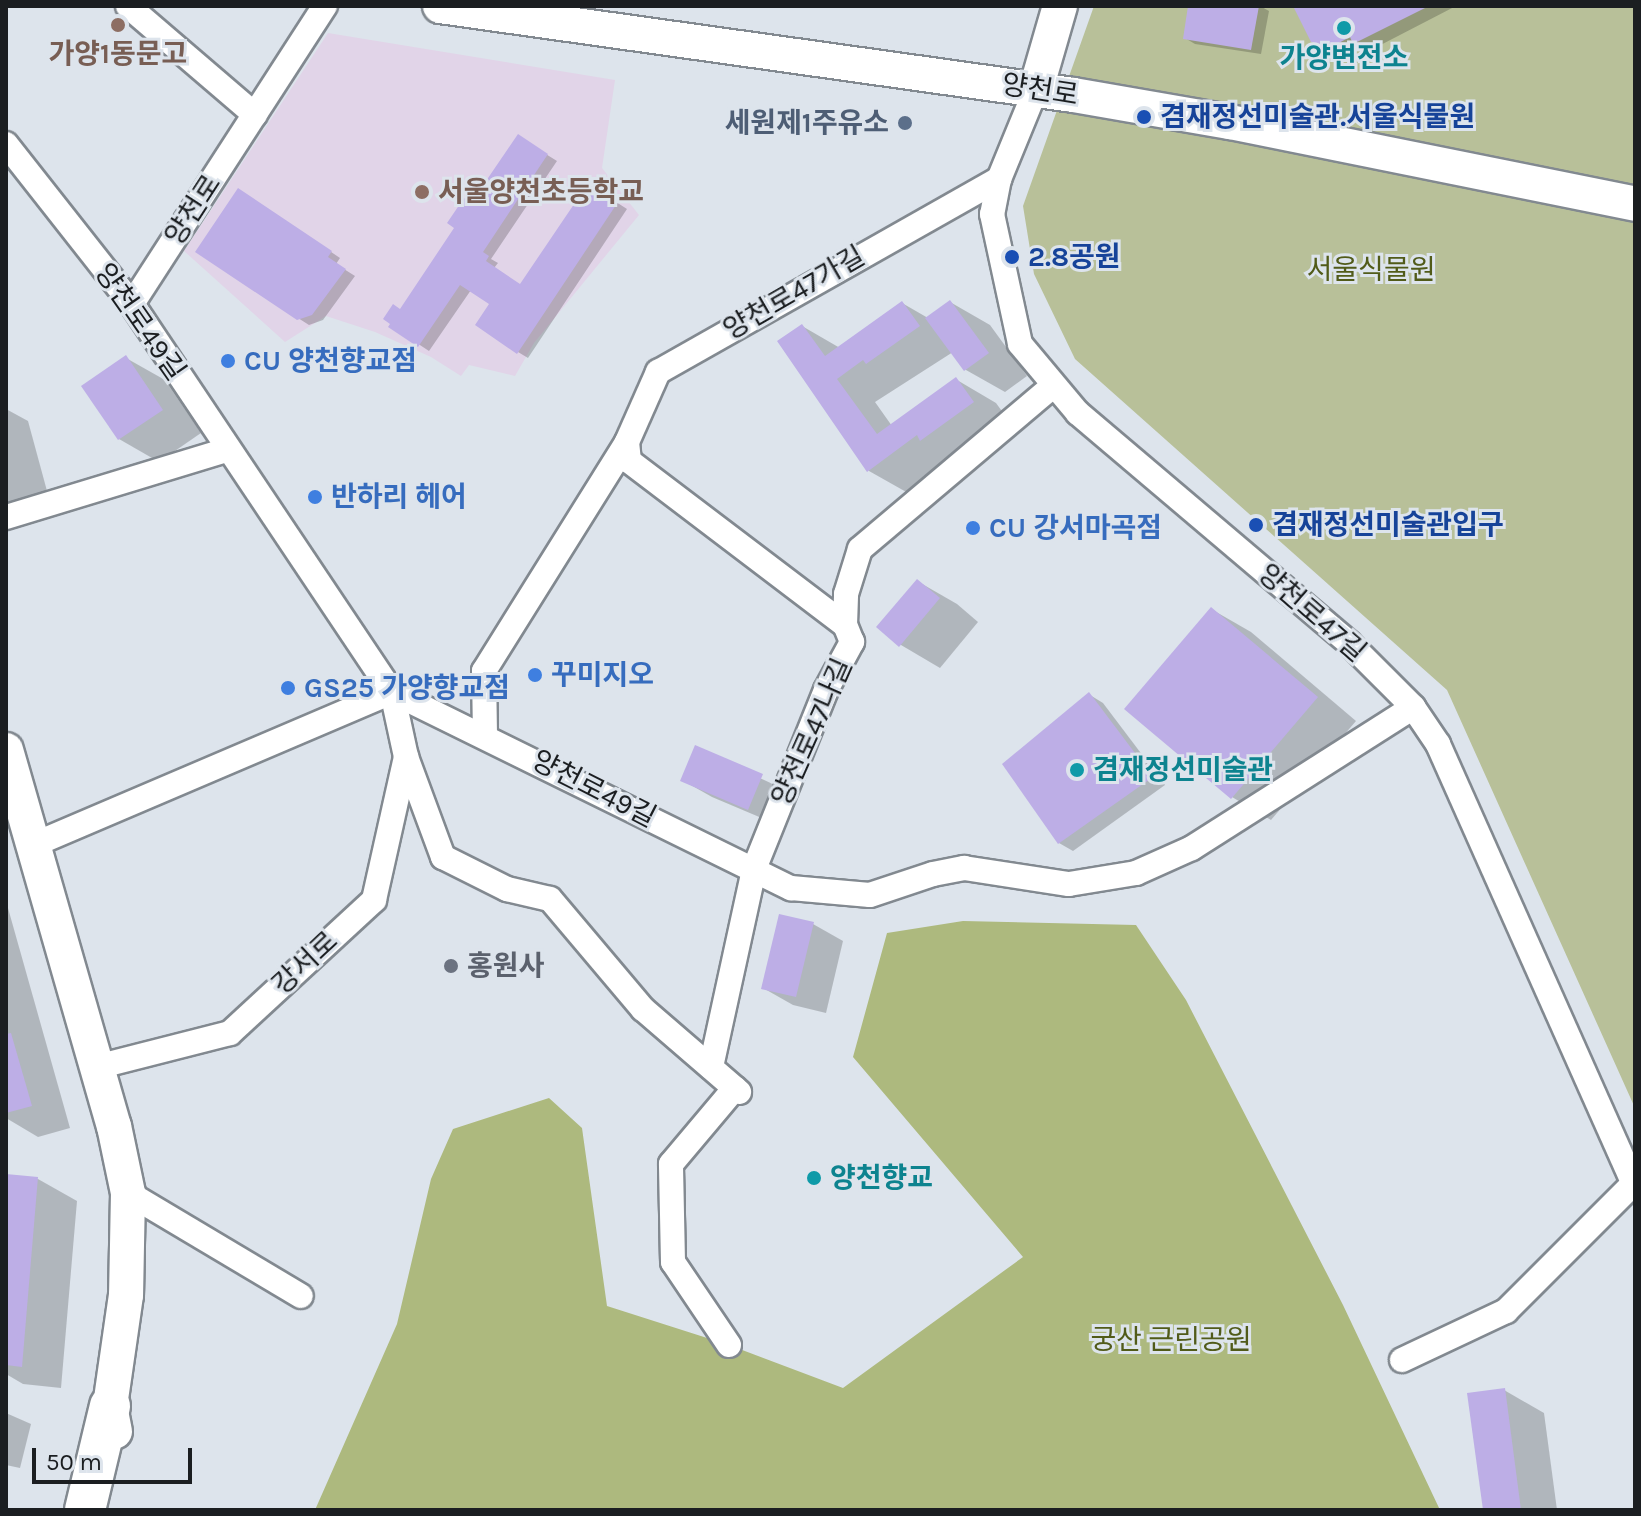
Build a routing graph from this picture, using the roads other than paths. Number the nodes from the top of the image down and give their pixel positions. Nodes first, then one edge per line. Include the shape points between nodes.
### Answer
1 (128, 6) edge
2 (325, 6) edge
3 (440, 6) edge
4 (1060, 6) edge
5 (1036, 89) junction
6 (255, 115) junction
7 (6, 144) edge
8 (999, 179) junction
9 (1635, 204) edge
10 (132, 304) junction
11 (1053, 386) junction
12 (627, 442) junction
13 (227, 450) junction
14 (6, 517) edge
15 (845, 625) junction
16 (392, 692) junction
17 (1413, 707) junction
18 (485, 735) junction
19 (6, 750) edge
20 (406, 757) junction
21 (33, 845) junction
22 (754, 869) junction
23 (97, 1067) junction
24 (711, 1067) junction
25 (1634, 1185) edge
26 (128, 1193) junction
27 (301, 1296) dead end
28 (729, 1345) dead end
29 (1402, 1360) dead end
30 (110, 1406) junction
31 (73, 1510) edge
32 (85, 1510) edge
33 (102, 1510) edge

1 - 6 street
2 - 6 street, 양천로
3 - 5 main road, 양천로
4 - 5 main road
5 - 8 street, 양천로47길
5 - 9 main road, 양천로 via 1230,122
6 - 10 street, 양천로
7 - 10 street, 양천로49길
8 - 11 street, 양천로47길 via 992,214 1020,344
8 - 12 street, 양천로47가길 via 658,372
10 - 13 street, 양천로49길
11 - 15 street, 양천로47나길 via 860,549 846,594
11 - 17 street, 양천로47길 via 1349,643
12 - 15 street via 629,461
12 - 18 street, 양천로47가길 via 484,671
13 - 14 street
13 - 16 street, 양천로49길 via 252,479
15 - 22 street, 양천로47나길 via 852,642 826,690
16 - 18 street, 양천로49길
16 - 20 street
16 - 21 street
17 - 22 street, 양천로49길 via 1192,848 1136,873 1069,884 964,868 870,895 791,888
17 - 25 street, 양천로47길 via 1438,744
18 - 22 street, 양천로49길
19 - 21 main road
20 - 23 street, 강서로 via 374,900 230,1033
20 - 24 street via 443,857 507,889 550,899 643,1009
21 - 23 main road
22 - 24 street, 양천로47나길
23 - 26 main road
24 - 28 street via 737,1090 671,1164 673,1262
25 - 29 street, 양천로47길 via 1506,1311
26 - 27 street
26 - 30 main road via 126,1295
30 - 31 main road via 91,1434
30 - 32 highway
30 - 33 main road via 116,1427

